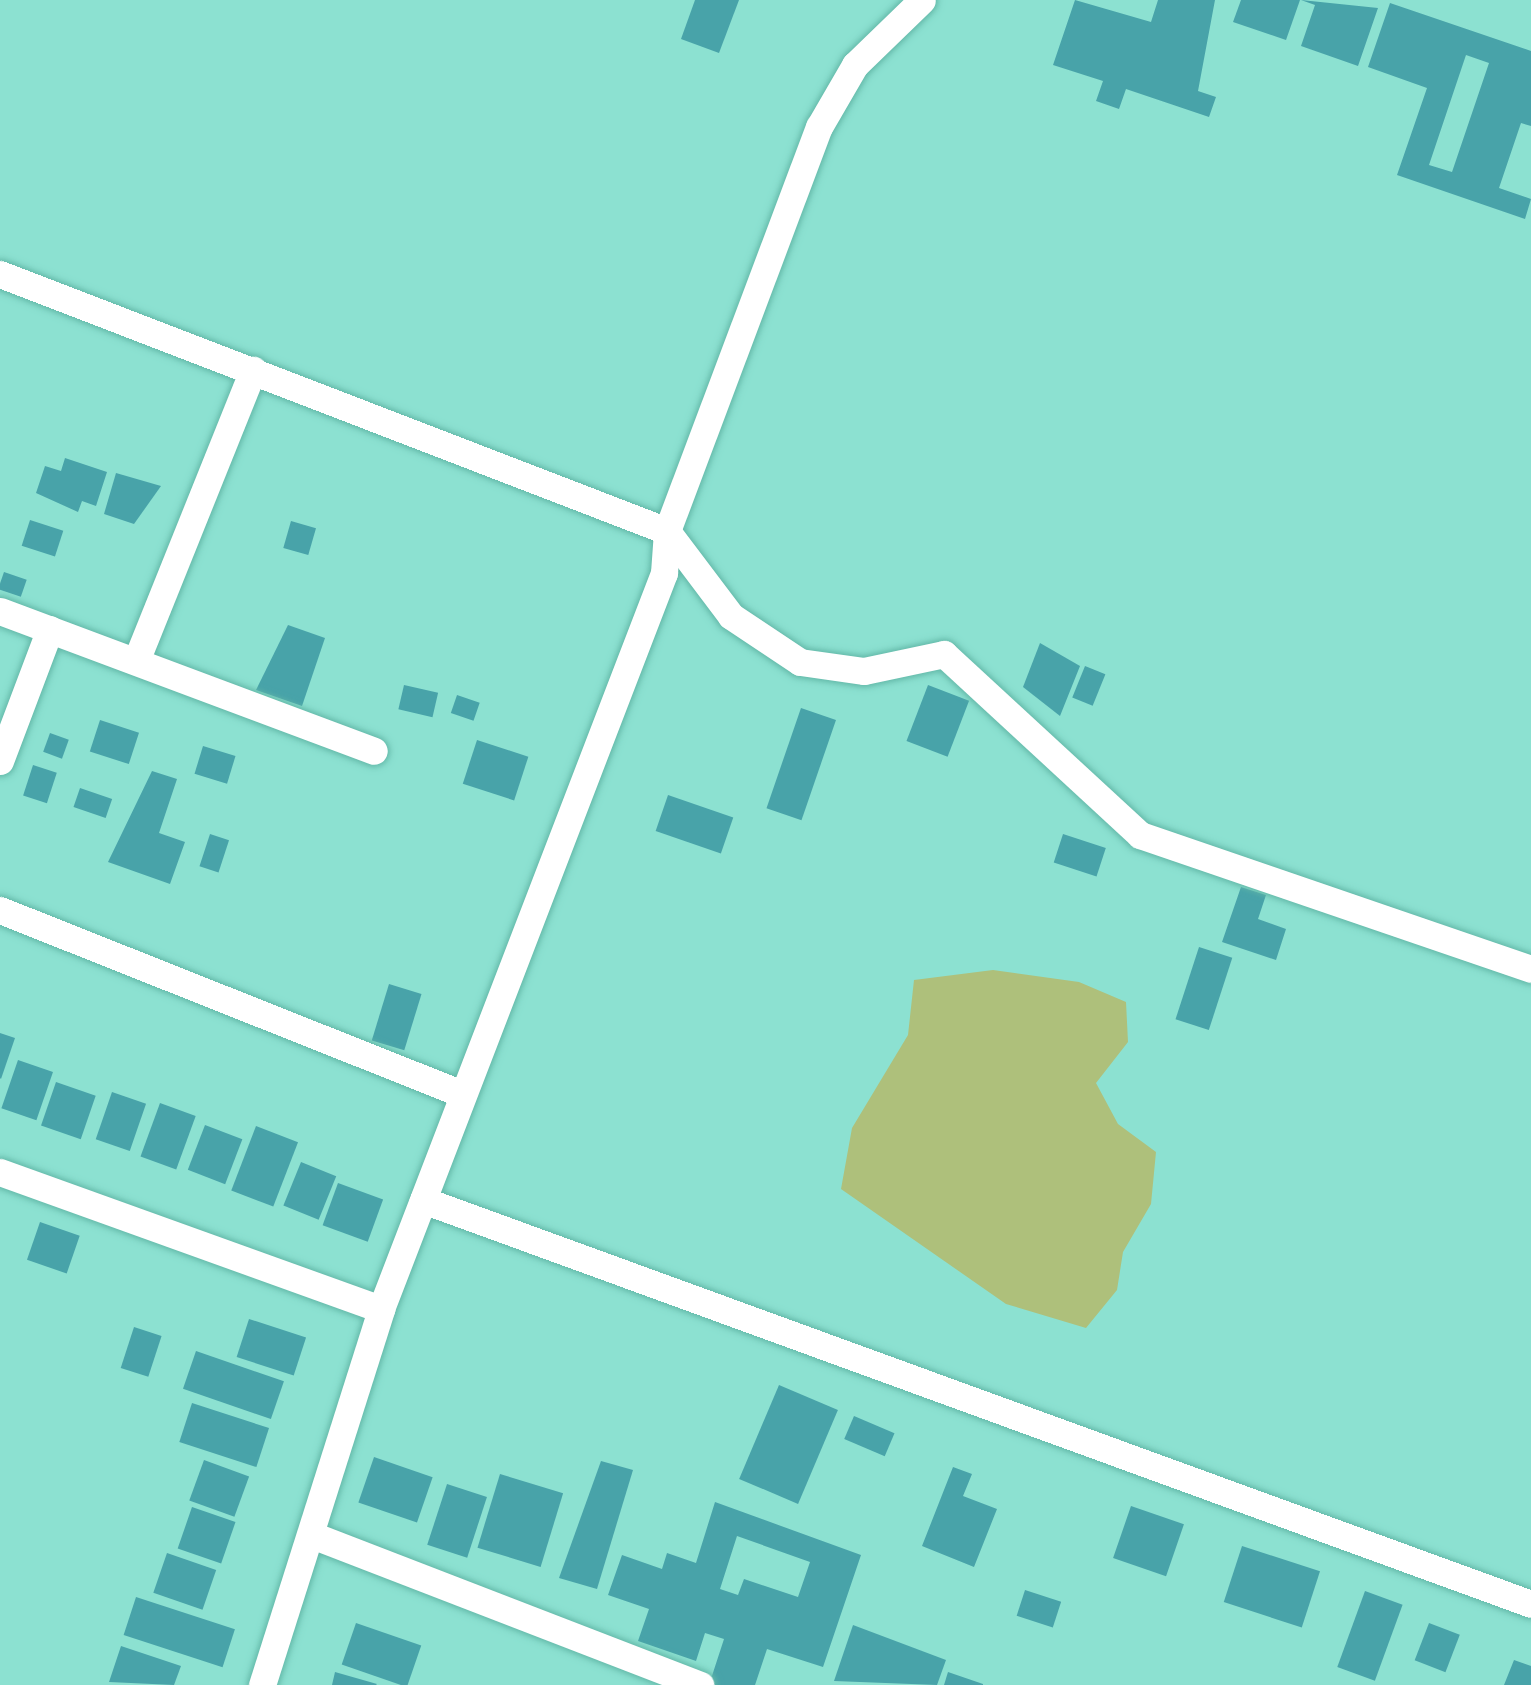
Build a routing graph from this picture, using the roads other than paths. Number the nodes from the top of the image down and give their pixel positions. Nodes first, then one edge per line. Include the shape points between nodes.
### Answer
1 (922, 0) edge
2 (0, 274) edge
3 (253, 370) junction
4 (667, 531) junction
5 (0, 611) edge
6 (50, 629) junction
7 (136, 662) junction
8 (374, 751) dead end
9 (0, 761) edge
10 (0, 910) edge
11 (1531, 969) edge
12 (462, 1094) junction
13 (0, 1172) edge
14 (423, 1200) junction
15 (381, 1309) junction
16 (317, 1537) junction
17 (1531, 1604) edge
18 (262, 1685) edge
19 (700, 1685) edge

1 - 4 street via 855,65 819,128
2 - 3 street
3 - 4 street
3 - 7 street
4 - 11 street via 731,616 800,662 864,671 944,655 1140,835
4 - 12 street via 664,573
5 - 6 street
6 - 7 street
6 - 9 street
7 - 8 street
10 - 12 street
12 - 14 street
13 - 15 street
14 - 15 street
14 - 17 street
15 - 16 street
16 - 18 street
16 - 19 street

